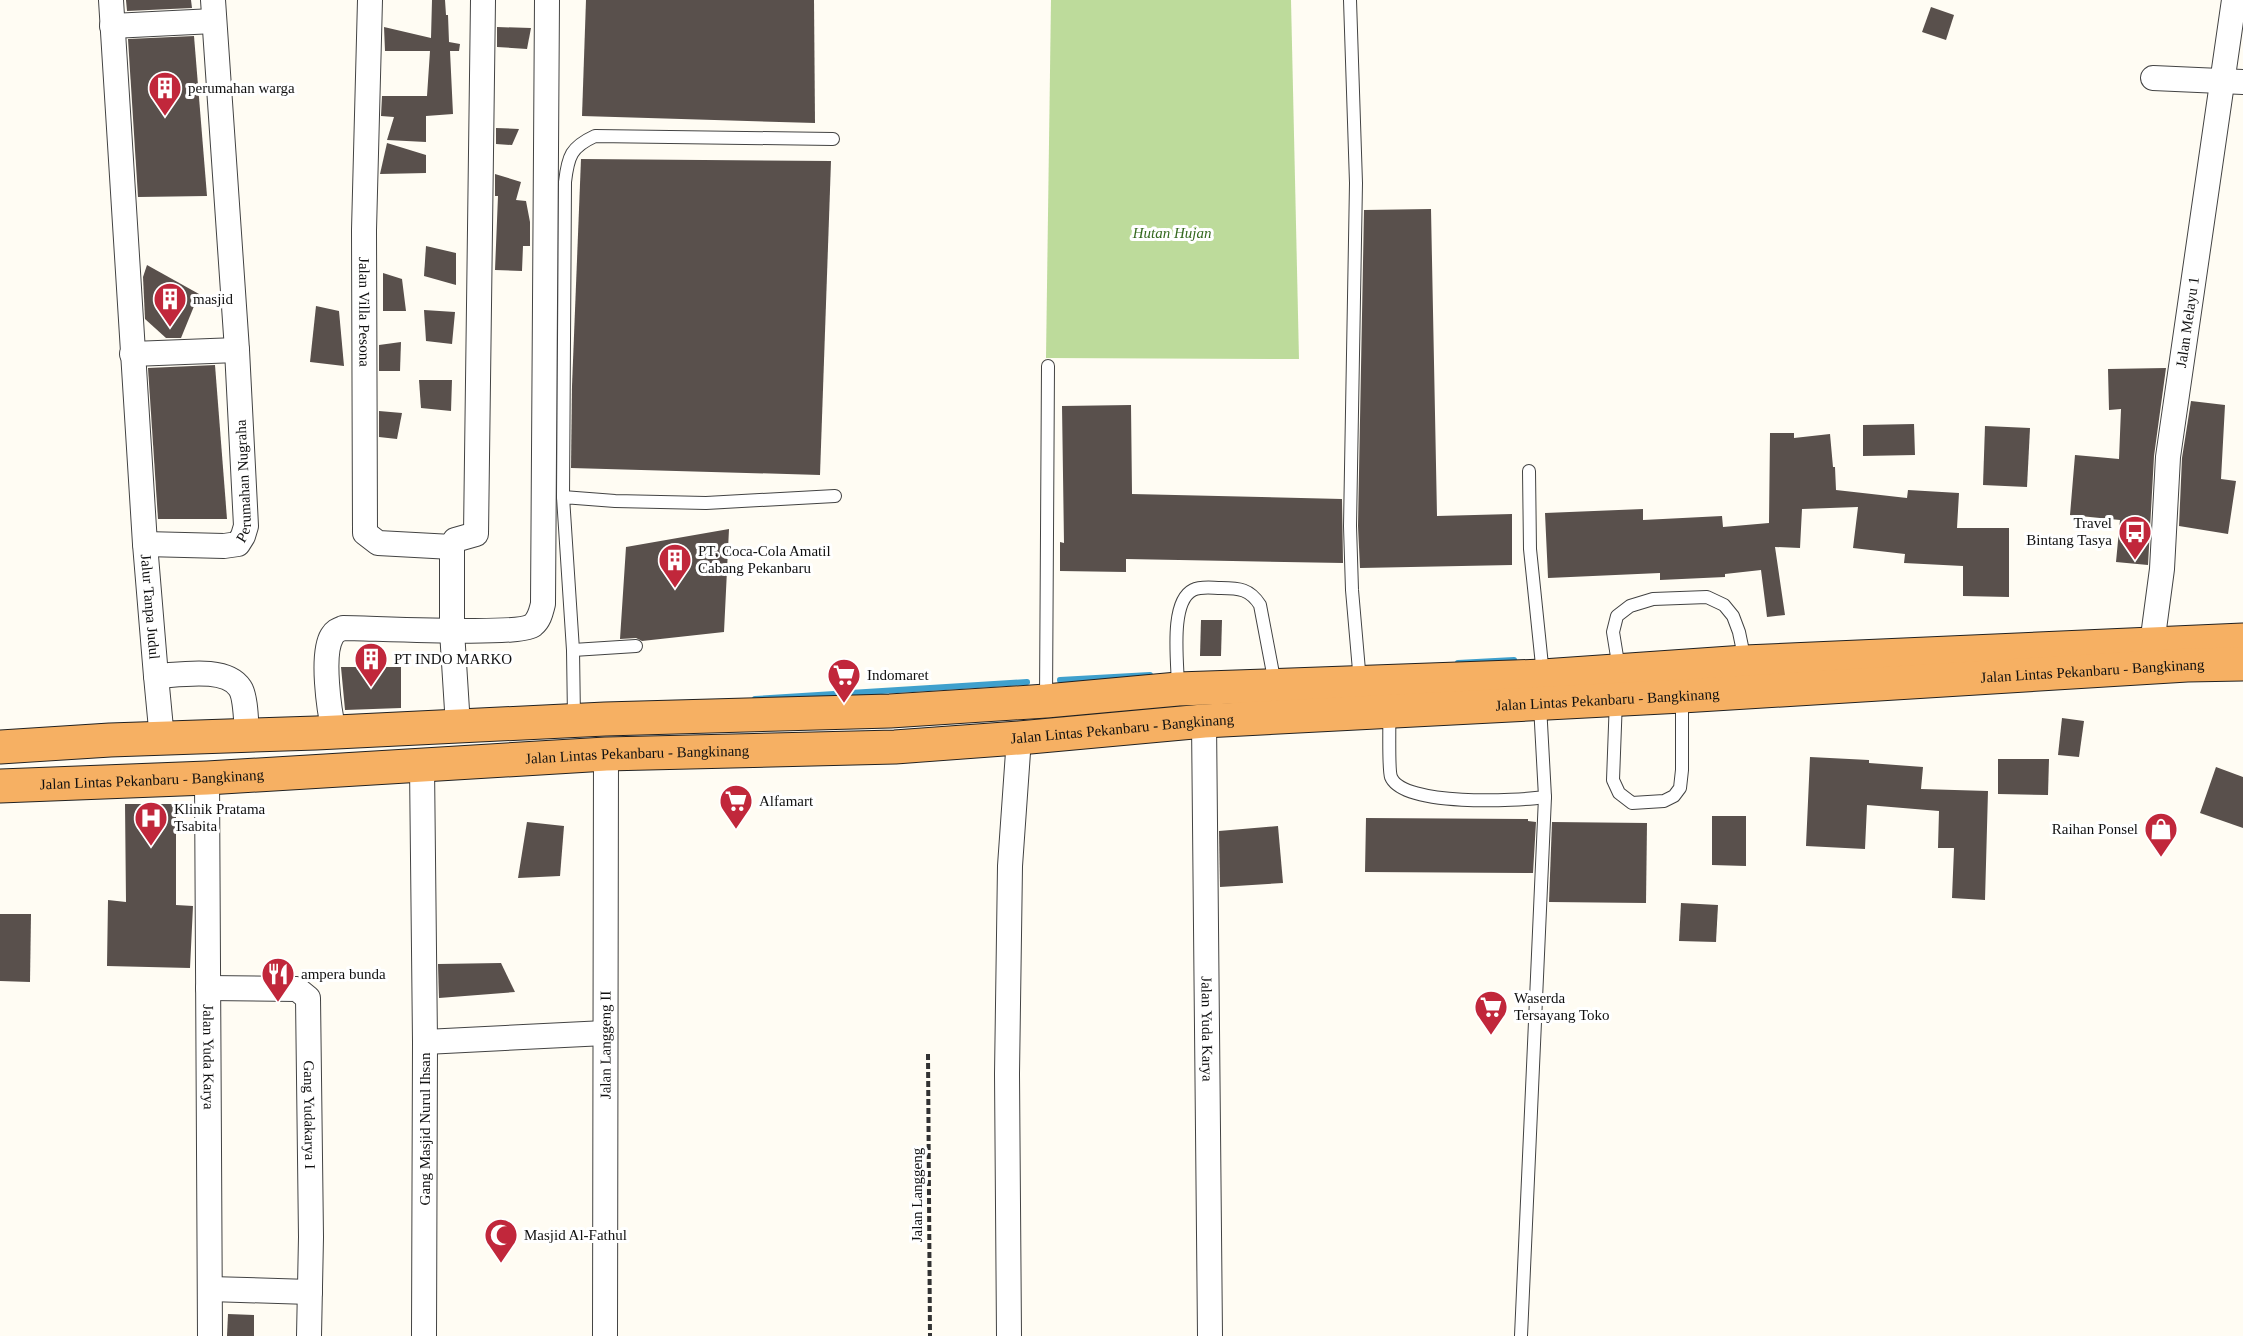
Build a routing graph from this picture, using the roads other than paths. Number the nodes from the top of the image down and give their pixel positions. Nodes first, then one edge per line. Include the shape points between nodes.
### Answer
1 (111, 0) edge
2 (370, 0) edge
3 (483, 0) edge
4 (547, 0) edge
5 (1350, 0) edge
6 (2234, 0) edge
7 (214, 10) edge
8 (112, 26) junction
9 (2153, 78) dead end
10 (2232, 81) edge
11 (833, 139) dead end
12 (237, 350) junction
13 (132, 354) junction
14 (1048, 366) dead end
15 (1529, 471) dead end
16 (836, 496) dead end
17 (563, 497) junction
18 (145, 544) junction
19 (452, 547) junction
20 (452, 631) junction
21 (2243, 640) edge
22 (2152, 644) junction
23 (636, 646) dead end
24 (573, 650) junction
25 (1745, 662) junction
26 (2243, 664) edge
27 (156, 676) junction
28 (1360, 683) junction
29 (1618, 684) junction
30 (1275, 687) junction
31 (1178, 689) junction
32 (1542, 690) junction
33 (1682, 696) junction
34 (1046, 701) junction
35 (890, 711) junction
36 (1389, 713) junction
37 (574, 721) junction
38 (1204, 721) junction
39 (458, 726) junction
40 (334, 731) junction
41 (247, 734) junction
42 (1019, 738) junction
43 (162, 739) junction
44 (0, 747) edge
45 (895, 747) junction
46 (606, 754) junction
47 (422, 766) junction
48 (207, 778) junction
49 (0, 786) edge
50 (1545, 797) junction
51 (208, 988) junction
52 (605, 1033) junction
53 (425, 1042) junction
54 (210, 1289) junction
55 (310, 1292) junction
56 (210, 1336) edge
57 (309, 1336) edge
58 (424, 1336) edge
59 (606, 1336) edge
60 (1009, 1336) edge
61 (1210, 1336) edge
62 (1521, 1336) edge

1 - 8 street
2 - 19 street, Jalan Villa Pesona via 364,230 365,533 378,543
3 - 19 street via 476,534 454,540
4 - 20 street via 543,604 532,626
5 - 28 lane via 1356,183 1350,526
6 - 10 street, Jalan Melayu 1
7 - 8 street, Perumahan Nugraha
7 - 12 street, Perumahan Nugraha
8 - 13 street
9 - 10 street
10 - 22 street, Jalan Melayu 1 via 2168,457 2162,569
11 - 17 lane via 595,136 579,143 567,160 565,182
12 - 13 street
12 - 18 street, Perumahan Nugraha via 246,526 243,536 238,544 224,546
13 - 18 street
14 - 34 lane
15 - 32 lane via 1531,572
16 - 17 lane via 706,503
17 - 24 lane
18 - 27 street, Jalur Tanpa Judul
19 - 20 street
20 - 39 street
20 - 40 street via 336,631 328,649 328,707
21 - 22 highway, Jalan Lintas Pekanbaru - Bangkinang
22 - 25 highway, Jalan Lintas Pekanbaru - Bangkinang
23 - 24 lane
24 - 37 lane
25 - 29 highway, Jalan Lintas Pekanbaru - Bangkinang
25 - 29 lane via 1739,632 1724,605 1707,597 1653,599 1630,606 1617,616 1613,632
26 - 33 highway, Jalan Lintas Pekanbaru - Bangkinang
27 - 41 street, Jalur Tanpa Judul via 210,673 230,678 241,689
27 - 43 street
28 - 30 highway, Jalan Lintas Pekanbaru - Bangkinang
28 - 32 highway, Jalan Lintas Pekanbaru - Bangkinang
29 - 32 highway, Jalan Lintas Pekanbaru - Bangkinang
29 - 33 highway, Jalan Lintas Pekanbaru - Bangkinang
29 - 33 lane via 1613,780 1619,794 1632,803 1664,801 1680,788
30 - 31 highway, Jalan Lintas Pekanbaru - Bangkinang
30 - 31 lane via 1260,605 1254,596 1242,588 1201,588 1183,599 1178,613
31 - 34 highway, Jalan Lintas Pekanbaru - Bangkinang
32 - 36 highway, Jalan Lintas Pekanbaru - Bangkinang
32 - 50 lane
34 - 35 highway, Jalan Lintas Pekanbaru - Bangkinang
35 - 37 highway, Jalan Lintas Pekanbaru - Bangkinang
35 - 45 highway
36 - 38 highway, Jalan Lintas Pekanbaru - Bangkinang
36 - 50 lane via 1391,776 1399,788 1483,801
37 - 39 highway, Jalan Lintas Pekanbaru - Bangkinang
38 - 42 highway, Jalan Lintas Pekanbaru - Bangkinang
38 - 61 street, Jalan Yuda Karya
39 - 40 highway, Jalan Lintas Pekanbaru - Bangkinang
40 - 41 highway, Jalan Lintas Pekanbaru - Bangkinang
41 - 43 highway, Jalan Lintas Pekanbaru - Bangkinang
42 - 45 highway, Jalan Lintas Pekanbaru - Bangkinang
42 - 60 street via 1010,866
43 - 44 highway, Jalan Lintas Pekanbaru - Bangkinang
45 - 46 highway, Jalan Lintas Pekanbaru - Bangkinang
46 - 47 highway, Jalan Lintas Pekanbaru - Bangkinang
46 - 52 street, Jalan Langgeng II
47 - 48 highway, Jalan Lintas Pekanbaru - Bangkinang
47 - 53 street, Gang Masjid Nurul Ihsan
48 - 49 highway, Jalan Lintas Pekanbaru - Bangkinang
48 - 51 street, Jalan Yuda Karya
50 - 62 lane
51 - 54 street, Jalan Yuda Karya
51 - 55 street, Gang Yudakarya I via 297,989 308,998
52 - 53 street
52 - 59 street, Jalan Langgeng II
53 - 58 street, Gang Masjid Nurul Ihsan
54 - 55 street
54 - 56 street, Jalan Yuda Karya
55 - 57 street, Gang Yudakarya I

